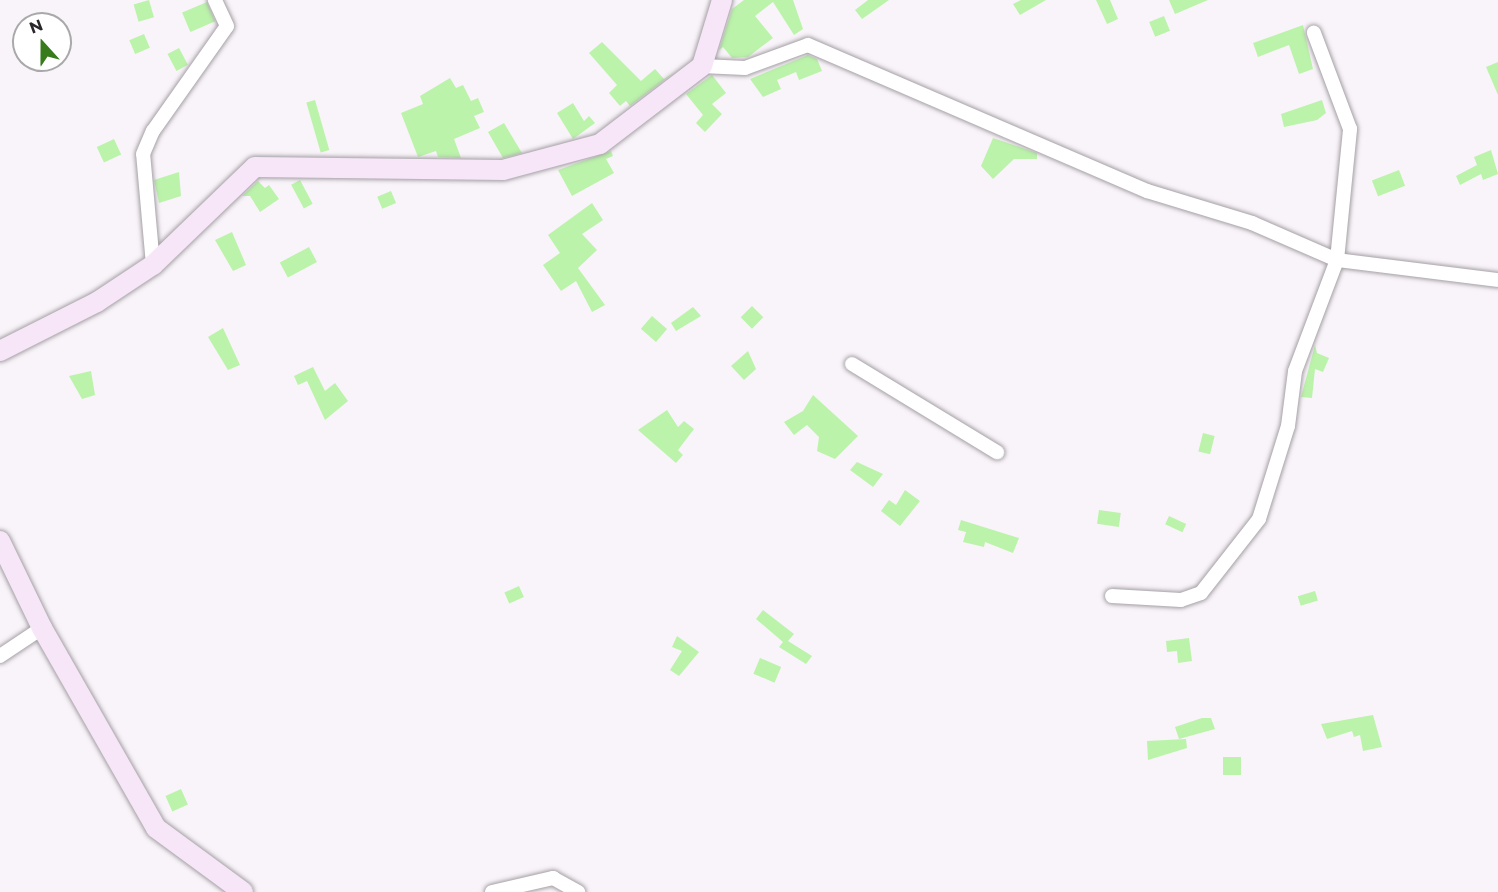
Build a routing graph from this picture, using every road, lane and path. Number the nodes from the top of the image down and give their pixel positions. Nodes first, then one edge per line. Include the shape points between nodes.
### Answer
1 (215, 0) edge
2 (722, 0) edge
3 (1314, 33) dead end
4 (702, 66) junction
5 (1337, 260) junction
6 (153, 266) junction
7 (1498, 280) edge
8 (0, 351) edge
9 (852, 364) dead end
10 (997, 452) dead end
11 (0, 541) edge
12 (1112, 596) dead end
13 (42, 628) junction
14 (0, 656) edge
15 (243, 892) edge
16 (492, 892) edge
17 (578, 892) edge

1 - 6 street via 227,26 153,131 143,154
2 - 4 street
3 - 5 street via 1350,129
4 - 5 street via 745,68 808,45 1147,190 1252,223
4 - 6 street via 600,144 503,170 255,167
5 - 7 street
5 - 12 street via 1295,371 1288,426 1259,519 1201,593 1181,600
6 - 8 street via 97,302
9 - 10 street
11 - 13 street
13 - 14 street
13 - 15 street via 156,828
16 - 17 street via 553,878

